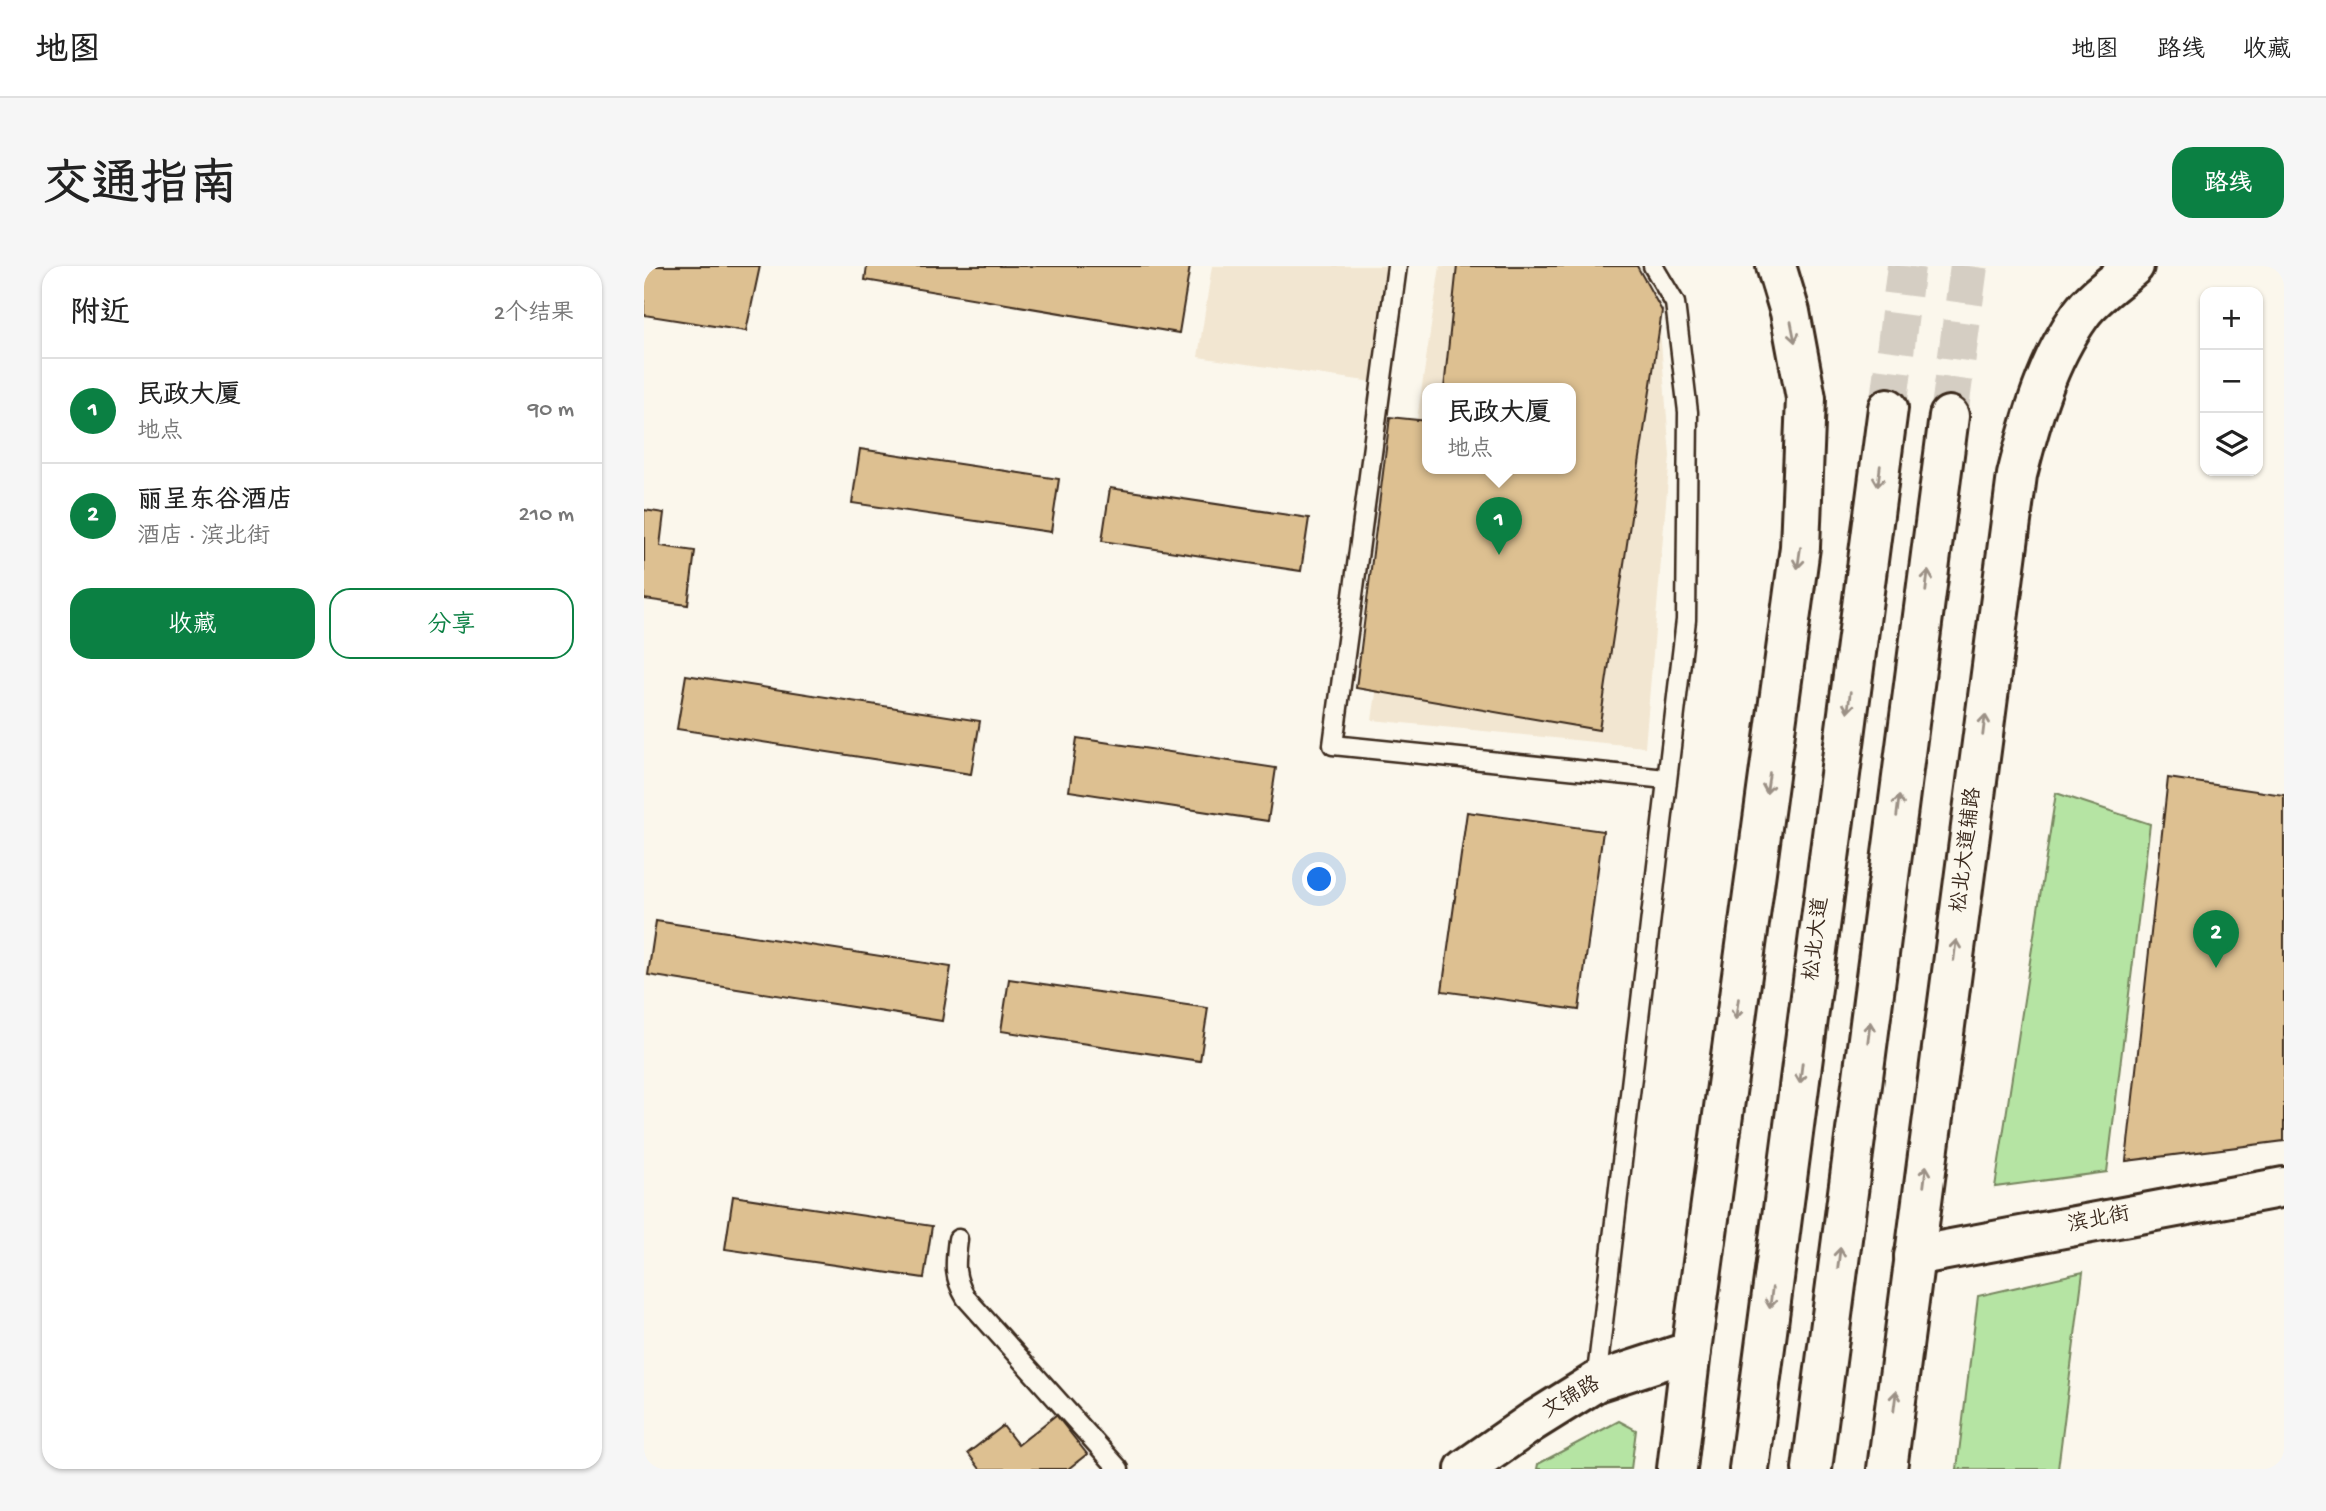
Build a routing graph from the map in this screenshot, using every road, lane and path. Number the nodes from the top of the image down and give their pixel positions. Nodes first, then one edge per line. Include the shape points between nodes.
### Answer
1 (1397, 266) edge
2 (1653, 266) edge
3 (1776, 266) edge
4 (2134, 266) edge
5 (1888, 408) tunnel mouth
6 (1949, 416) tunnel mouth
7 (1666, 779) junction
8 (2284, 1187) edge
9 (958, 1239) dead end
10 (1914, 1256) junction
11 (1827, 1350) junction
12 (1691, 1351) junction
13 (1596, 1382) junction
14 (1759, 1395) junction
15 (1119, 1469) edge
16 (1465, 1469) edge
17 (1677, 1469) edge
18 (1733, 1469) edge
19 (1749, 1469) edge
20 (1812, 1469) edge
21 (1835, 1469) edge
22 (1887, 1469) edge

1 - 7 lane via 1333,745
2 - 7 lane via 1675,303 1688,412 1686,620
3 -> 12 main road via 1806,398 1800,547
10 -> 4 main road, 松北大道辅路 via 2017,475 2030,423 2063,345 2082,312
5 -> 14 main road, 松北大道
11 -> 6 main road
7 - 13 lane
8 - 10 main road, 滨北街
9 - 15 lane via 957,1283 966,1298
22 -> 10 main road, 松北大道辅路
11 - 20 main road
11 - 21 main road
12 - 13 main road, 文锦路
12 - 17 main road
13 - 16 main road, 文锦路
14 - 18 main road
14 - 19 main road, 松北大道

